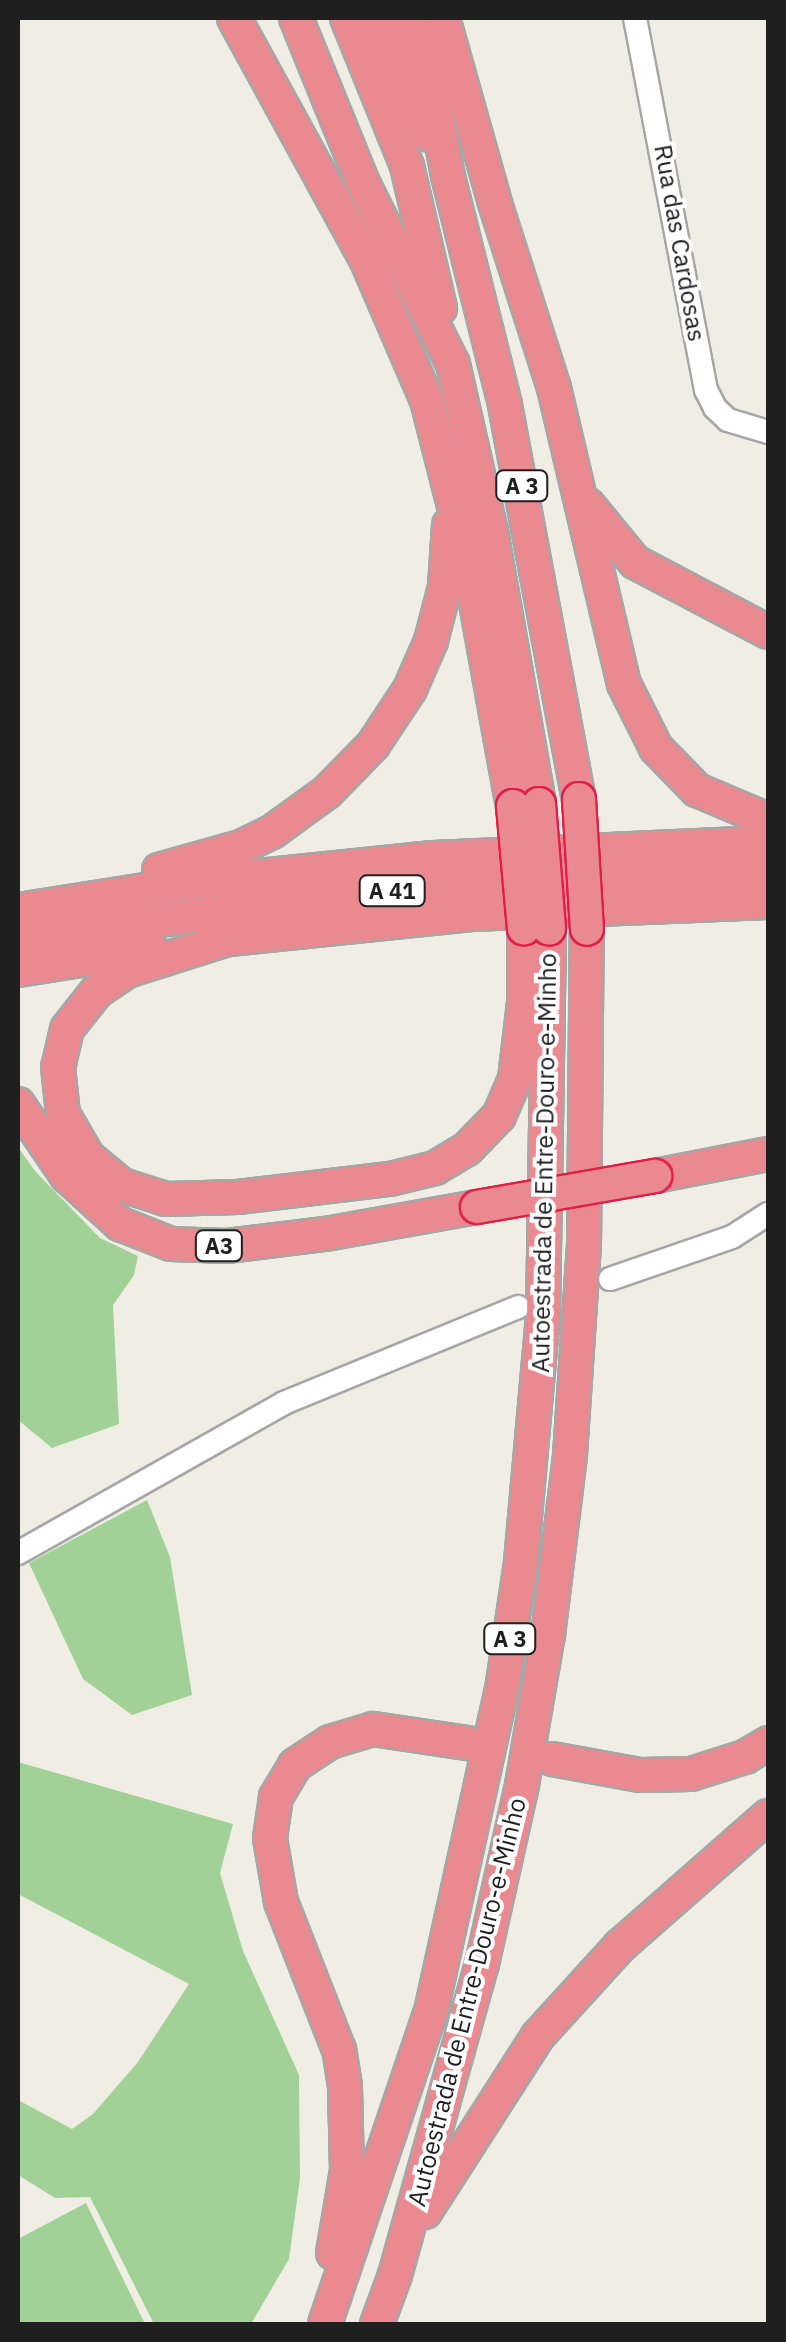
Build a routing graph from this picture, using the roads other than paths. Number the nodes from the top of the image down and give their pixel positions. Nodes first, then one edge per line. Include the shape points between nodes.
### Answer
1 (234, 18) edge
2 (296, 18) edge
3 (347, 18) edge
4 (380, 18) edge
5 (409, 18) edge
6 (443, 18) edge
7 (635, 18) edge
8 (448, 176) junction
9 (452, 364) junction
10 (768, 432) edge
11 (443, 456) junction
12 (576, 485) junction
13 (768, 632) edge
14 (526, 805) junction
15 (768, 820) edge
16 (768, 843) edge
17 (768, 873) edge
18 (768, 902) edge
19 (31, 907) edge
20 (537, 929) junction
21 (232, 938) junction
22 (18, 940) edge
23 (18, 970) edge
24 (18, 1104) edge
25 (768, 1154) edge
26 (768, 1214) edge
27 (610, 1279) dead end
28 (518, 1307) dead end
29 (18, 1553) edge
30 (768, 1743) edge
31 (468, 1744) dead end
32 (552, 1759) dead end
33 (768, 1816) edge
34 (395, 2275) junction
35 (321, 2324) edge
36 (377, 2324) edge

1 - 11 highway via 367,260 427,400
2 - 9 highway, A 3 via 362,183
3 - 9 highway, A 3 via 407,166
4 - 8 highway, A 3
5 - 8 highway, Autoestrada de Entre-Douro-e-Minho / A 3 via 431,86
6 - 12 highway via 554,388
7 - 10 street, Rua das Cardosas via 706,390 728,420
8 - 34 highway, Autoestrada de Entre-Douro-e-Minho / A 3, bridge via 518,463 579,799 587,929 579,1336 548,1635 500,1891
9 - 14 highway, A 3 via 492,531
11 - 14 highway
11 - 19 highway via 448,559 439,614 410,688 362,757 299,814 241,847 94,881
12 - 13 highway via 605,532 634,562
12 - 15 highway via 624,684 656,748 697,790
14 - 20 highway, bridge
16 - 19 highway, A 41 via 432,858
17 - 22 highway, A 41 via 357,894
18 - 21 highway via 472,914
20 - 21 highway via 515,1079 499,1116 467,1149 435,1168 390,1180 238,1197 166,1198 122,1185 88,1157 64,1114 58,1067 67,1029 98,990 127,971
20 - 35 highway, Autoestrada de Entre-Douro-e-Minho / A 3 via 543,1318 503,1682 432,2007
21 - 23 highway
24 - 25 highway, A3, bridge via 67,1176 120,1224 171,1244 245,1244
26 - 27 street via 732,1237
28 - 29 street via 284,1404
30 - 32 highway via 691,1774 640,1775
31 - 35 highway via 373,1728 330,1742 295,1765 276,1797 270,1838 281,1902 339,2050 348,2116 347,2170
33 - 34 highway via 620,1946 538,2036 428,2207
34 - 36 highway, Autoestrada de Entre-Douro-e-Minho / A 3

